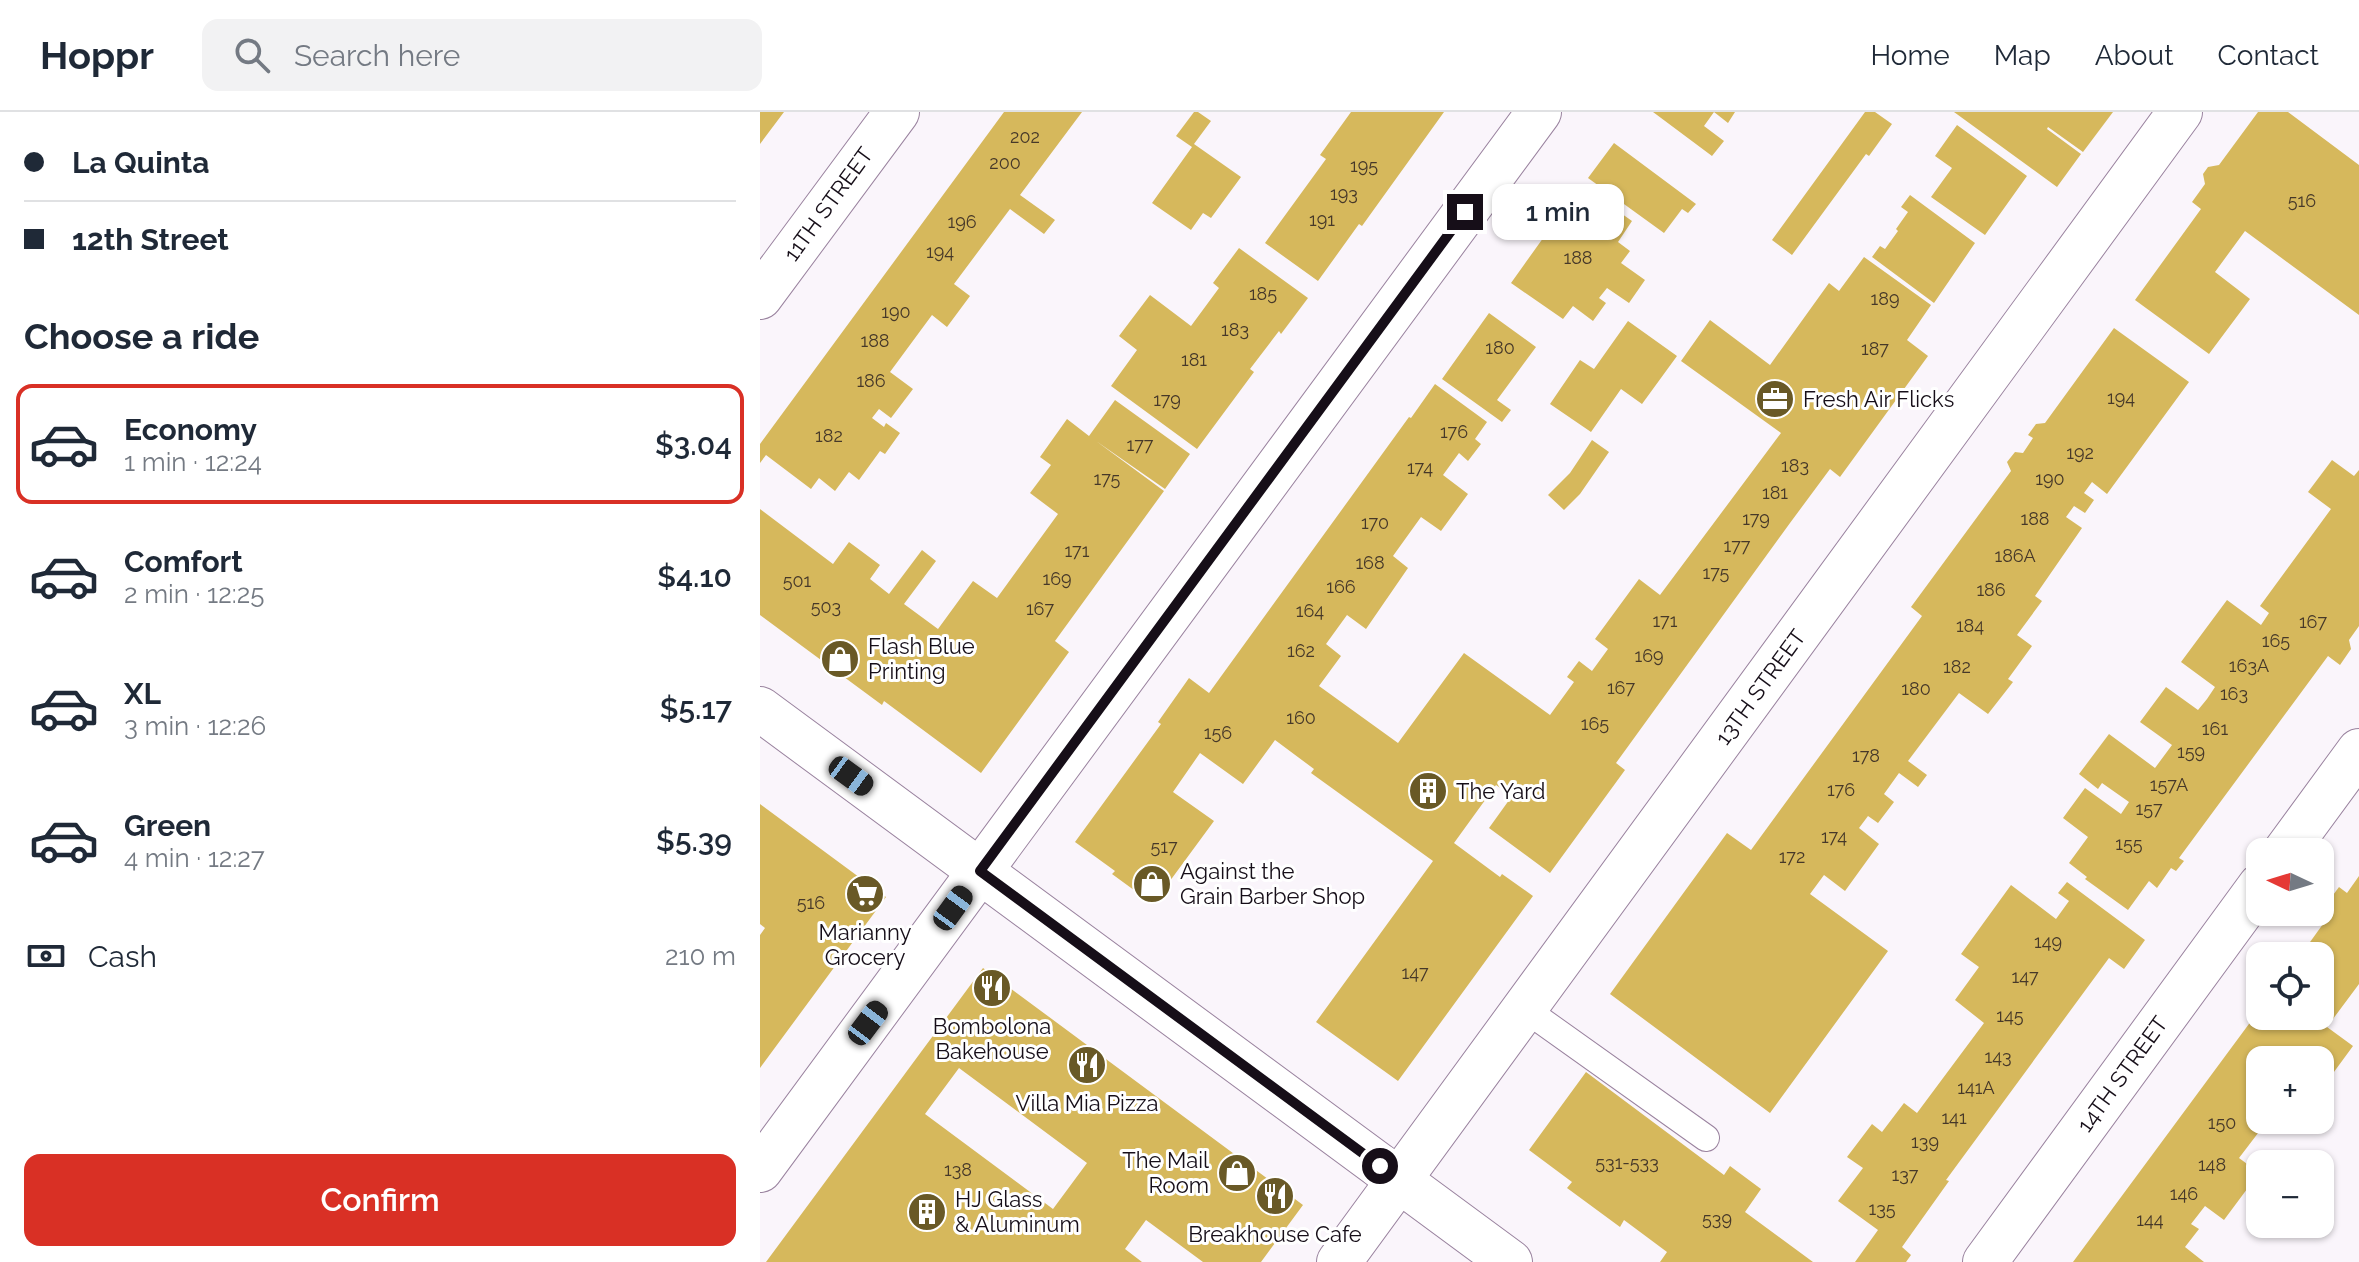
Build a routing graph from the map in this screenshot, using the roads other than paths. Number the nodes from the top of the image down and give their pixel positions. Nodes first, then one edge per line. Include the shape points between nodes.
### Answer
1 (897, 112) edge
2 (1539, 112) edge
3 (2180, 112) edge
4 (760, 297) edge
5 (760, 709) edge
6 (2359, 751) edge
7 (2295, 838) edge
8 (980, 871) junction
9 (2246, 905) edge
10 (1525, 1009) junction
11 (1706, 1138) dead end
12 (760, 1170) edge
13 (1399, 1181) junction
14 (1339, 1262) edge
15 (1510, 1262) edge
16 (1985, 1262) edge

1 - 4 street, 11TH STREET
2 - 8 street
3 - 10 street, 13TH STREET
5 - 8 street
6 - 7 street
8 - 12 street
8 - 13 street
9 - 16 street, 14TH STREET
10 - 11 lane
10 - 13 street, 13TH STREET
13 - 14 street, 13TH STREET
13 - 15 street

